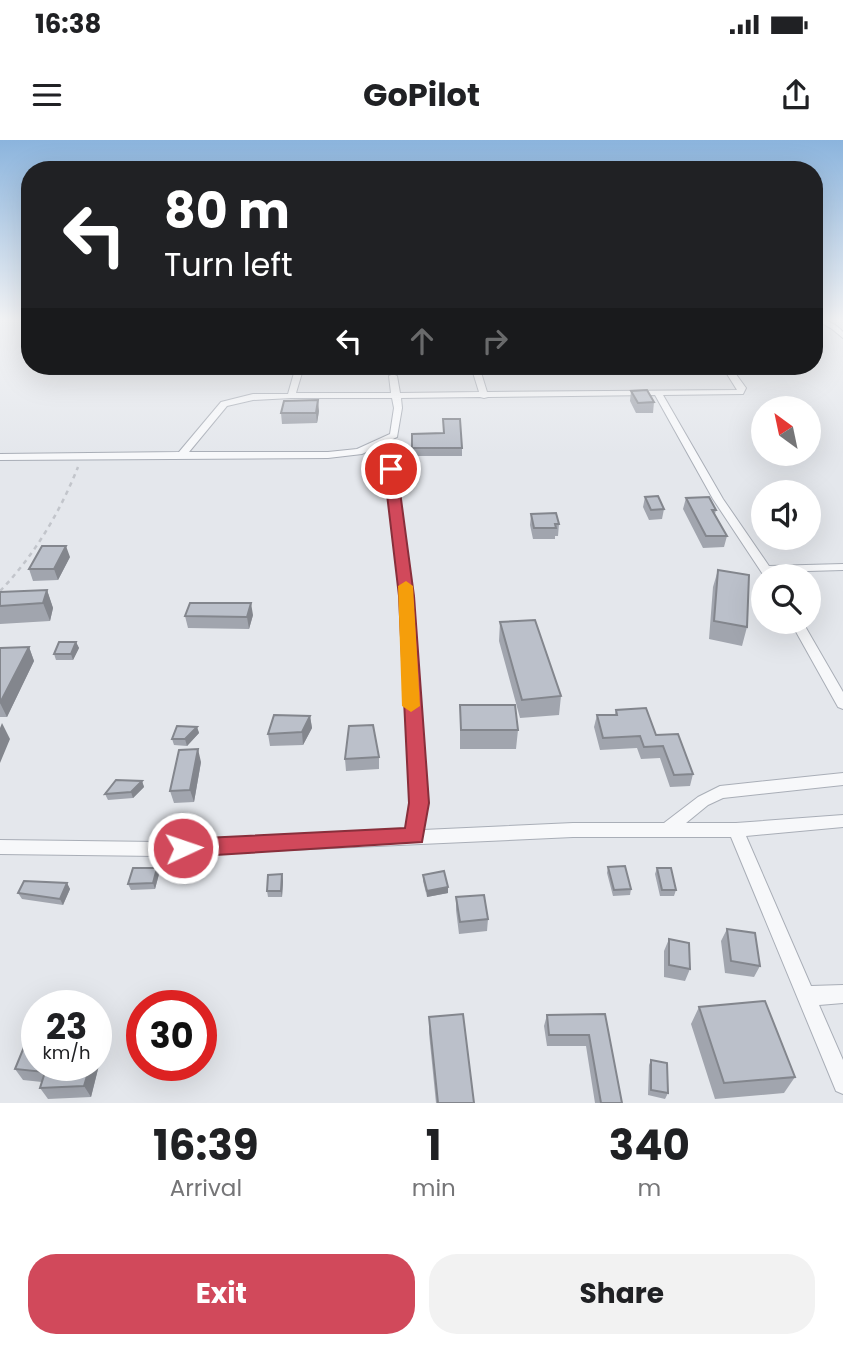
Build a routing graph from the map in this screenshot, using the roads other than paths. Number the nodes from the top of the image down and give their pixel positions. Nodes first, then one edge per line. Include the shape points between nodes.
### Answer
1 (297, 375) edge
2 (478, 375) edge
3 (733, 375) edge
4 (393, 376) dead end
5 (658, 394) junction
6 (291, 396) junction
7 (484, 396) junction
8 (396, 397) junction
9 (181, 455) junction
10 (0, 457) edge
11 (391, 469) dead end
12 (763, 564) edge
13 (843, 567) edge
14 (821, 568) edge
15 (803, 634) edge
16 (843, 704) edge
17 (843, 779) edge
18 (843, 821) edge
19 (667, 830) junction
20 (736, 830) junction
21 (414, 836) junction
22 (0, 847) edge
23 (843, 994) edge
24 (806, 996) junction
25 (843, 1084) edge

1 - 6 street
2 - 7 street
3 - 5 street via 740,392
4 - 8 street
5 - 7 street
5 - 12 street via 718,499
6 - 8 street
6 - 9 street via 253,397 224,404
7 - 8 street
8 - 9 street via 394,435 359,452
9 - 10 street
11 - 21 street via 407,596 419,803
13 - 14 street
15 - 16 street
17 - 19 street via 720,792
18 - 20 street
19 - 20 street
19 - 21 street
20 - 24 street
21 - 22 street via 158,849
23 - 24 street
24 - 25 street

